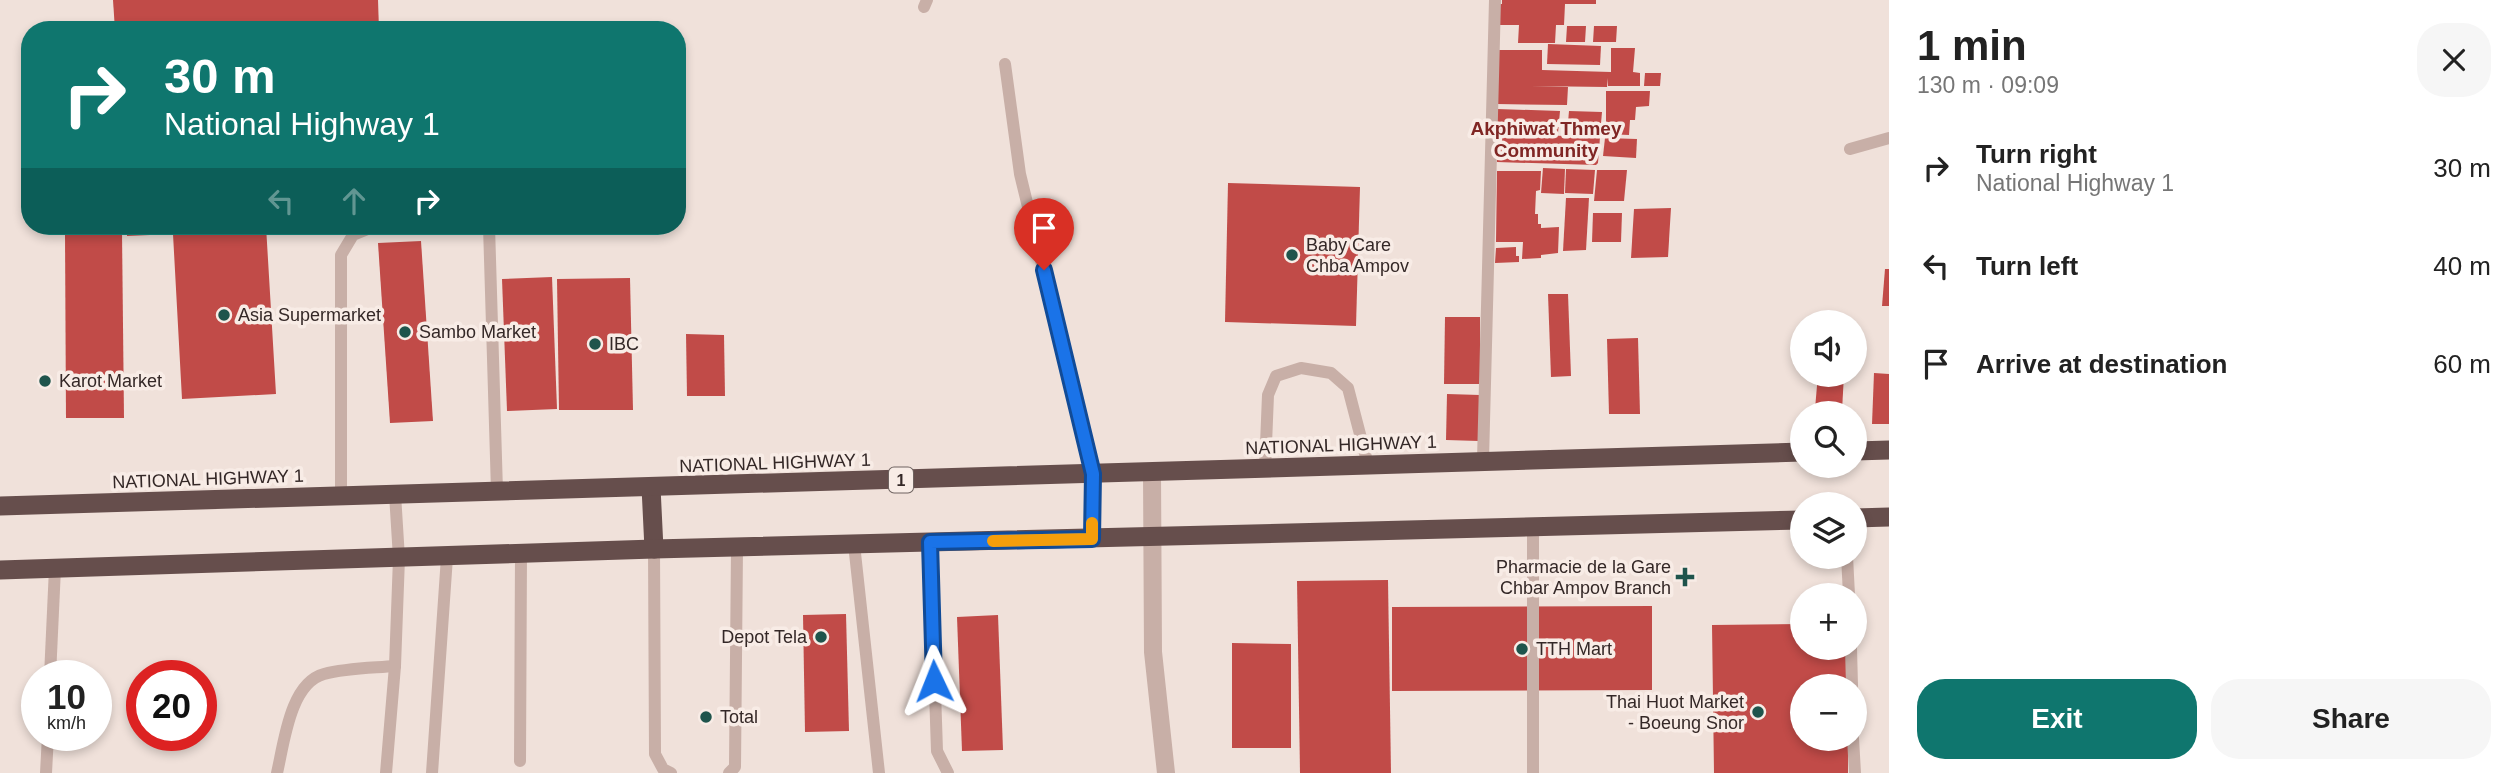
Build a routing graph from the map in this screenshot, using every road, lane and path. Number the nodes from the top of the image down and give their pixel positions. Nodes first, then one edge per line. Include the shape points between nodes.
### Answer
1 (1495, 0) edge
2 (1005, 64) dead end
3 (1889, 138) edge
4 (1850, 149) dead end
5 (353, 235) edge
6 (489, 235) edge
7 (1867, 450) edge
8 (1889, 450) edge
9 (1790, 452) edge
10 (1483, 460) junction
11 (1368, 465) junction
12 (1265, 469) junction
13 (1152, 473) junction
14 (1093, 474) junction
15 (651, 487) junction
16 (497, 491) junction
17 (395, 494) junction
18 (341, 496) junction
19 (0, 506) edge
20 (1889, 517) edge
21 (1867, 518) edge
22 (1790, 520) edge
23 (1533, 528) junction
24 (1153, 537) junction
25 (1092, 539) junction
26 (930, 542) junction
27 (854, 544) junction
28 (737, 548) junction
29 (654, 549) junction
30 (521, 554) junction
31 (447, 557) junction
32 (399, 558) junction
33 (55, 568) junction
34 (0, 570) edge
35 (51, 660) edge
36 (395, 666) junction
37 (47, 751) edge
38 (1853, 751) edge
39 (520, 761) dead end
40 (46, 773) edge
41 (277, 773) edge
42 (386, 773) edge
43 (432, 773) edge
44 (671, 773) edge
45 (729, 773) edge
46 (879, 773) edge
47 (948, 773) edge
48 (1167, 773) edge
49 (1533, 773) edge
50 (1854, 773) edge

1 - 10 lane
2 - 14 lane via 1020,174
3 - 4 lane
5 - 18 lane via 341,255
6 - 16 lane
7 - 8 highway
9 - 10 highway, NATIONAL HIGHWAY 1 / 1
10 - 11 highway, NATIONAL HIGHWAY 1 / 1
11 - 12 highway, NATIONAL HIGHWAY 1 / 1
11 - 12 lane via 1348,388 1331,373 1301,368 1276,376 1268,395
12 - 13 highway, NATIONAL HIGHWAY 1 / 1
13 - 14 highway, NATIONAL HIGHWAY 1 / 1
13 - 24 street
14 - 15 highway, NATIONAL HIGHWAY 1 / 1
14 - 25 lane
15 - 16 highway, NATIONAL HIGHWAY 1 / 1
15 - 29 highway
16 - 17 highway, NATIONAL HIGHWAY 1 / 1
17 - 18 highway, NATIONAL HIGHWAY 1 / 1
17 - 32 lane
18 - 19 highway, NATIONAL HIGHWAY 1 / 1
20 - 21 highway
22 - 23 highway
23 - 24 highway
23 - 49 lane
24 - 25 highway
24 - 48 street via 1153,652
25 - 26 highway
26 - 27 highway
26 - 47 lane via 937,751
27 - 28 highway
27 - 46 lane
28 - 29 highway
28 - 45 lane via 735,767
29 - 30 highway
29 - 44 lane via 654,754
30 - 31 highway
30 - 39 lane
31 - 32 highway
31 - 43 lane
32 - 33 highway
32 - 36 lane
33 - 34 highway
33 - 35 lane
36 - 41 lane via 322,674 304,685 295,701
36 - 42 lane
37 - 40 lane
38 - 50 lane

